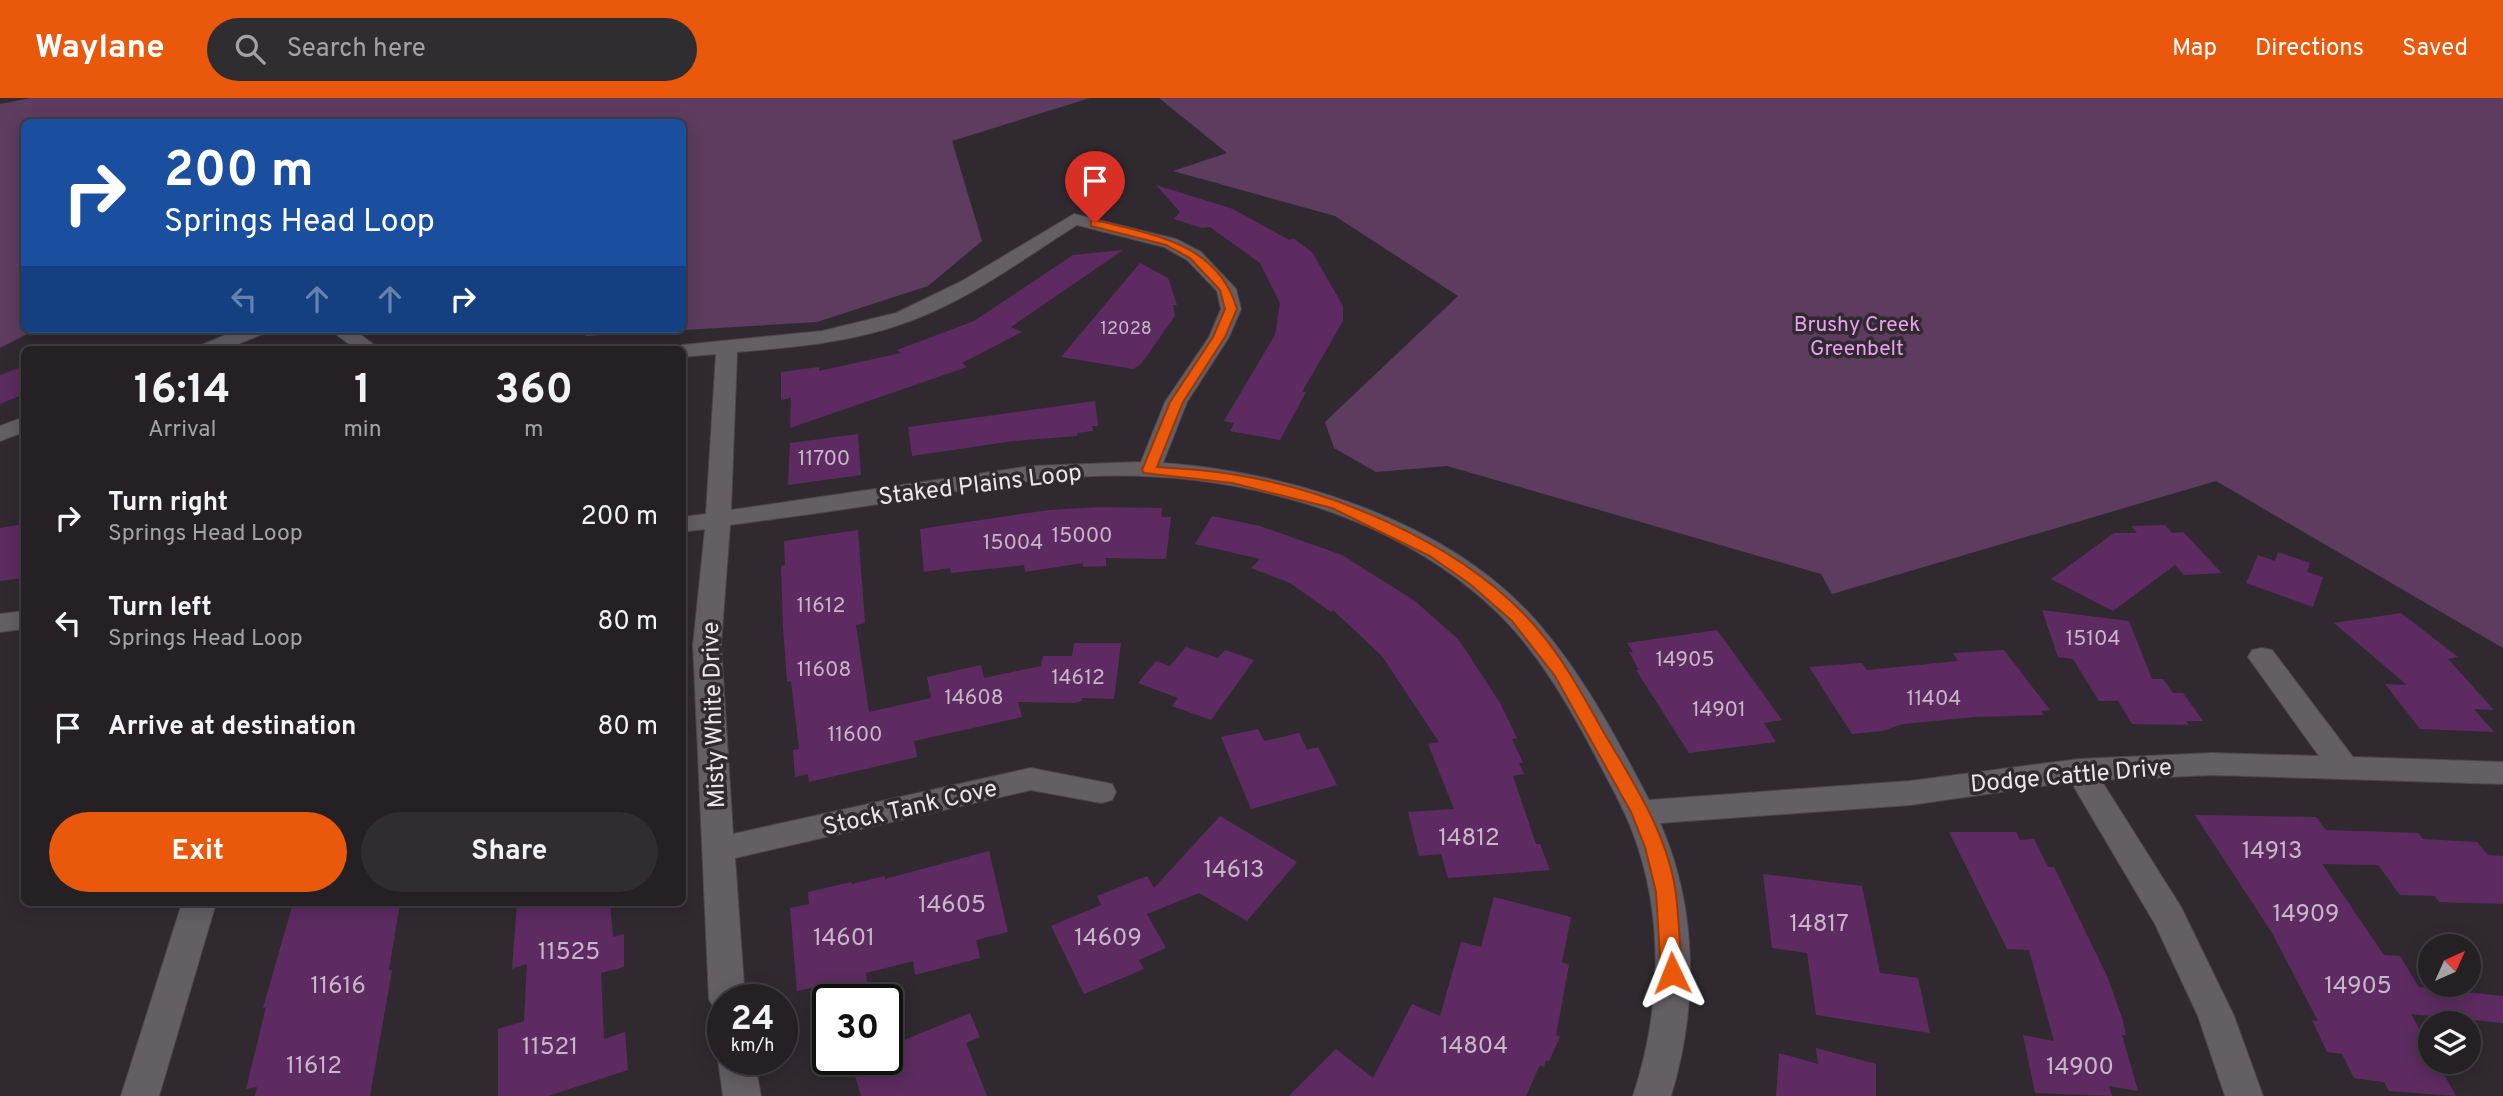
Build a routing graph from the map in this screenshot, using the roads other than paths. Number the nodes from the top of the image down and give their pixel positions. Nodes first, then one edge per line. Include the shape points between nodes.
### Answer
1 (248, 333) edge
2 (345, 333) edge
3 (216, 346) edge
4 (365, 346) edge
5 (727, 346) junction
6 (686, 351) edge
7 (21, 425) edge
8 (0, 434) edge
9 (1149, 470) junction
10 (716, 520) junction
11 (686, 524) edge
12 (21, 620) edge
13 (0, 623) edge
14 (2262, 657) dead end
15 (2345, 769) junction
16 (2079, 770) junction
17 (2503, 773) edge
18 (1101, 792) dead end
19 (1640, 812) junction
20 (720, 849) junction
21 (198, 906) edge
22 (726, 984) edge
23 (739, 1075) edge
24 (140, 1096) edge
25 (742, 1096) edge
26 (1652, 1096) edge
27 (2244, 1096) edge

1 - 3 street
2 - 4 street
5 - 6 street
5 - 9 street via 826,335 900,318 956,293 1074,219 1137,232 1194,256 1226,289 1231,309 1219,337 1176,402
5 - 10 street, Misty White Drive
7 - 8 street
9 - 10 street, Staked Plains Loop via 1049,471
9 - 19 street, Staked Plains Loop via 1232,478 1337,505 1445,559 1518,617 1604,743
10 - 11 street, Staked Plains Loop
10 - 20 street, Misty White Drive via 707,645
12 - 13 street
14 - 15 street
15 - 16 street, Dodge Cattle Drive via 2212,764
15 - 17 street, Dodge Cattle Drive
16 - 19 street, Dodge Cattle Drive via 1910,793
16 - 27 street via 2169,917 2216,1016
18 - 20 street, Stock Tank Cove via 1031,779
19 - 26 street, Staked Plains Loop via 1666,892 1672,951 1671,1018
20 - 22 street, Misty White Drive
21 - 24 street
23 - 25 street

